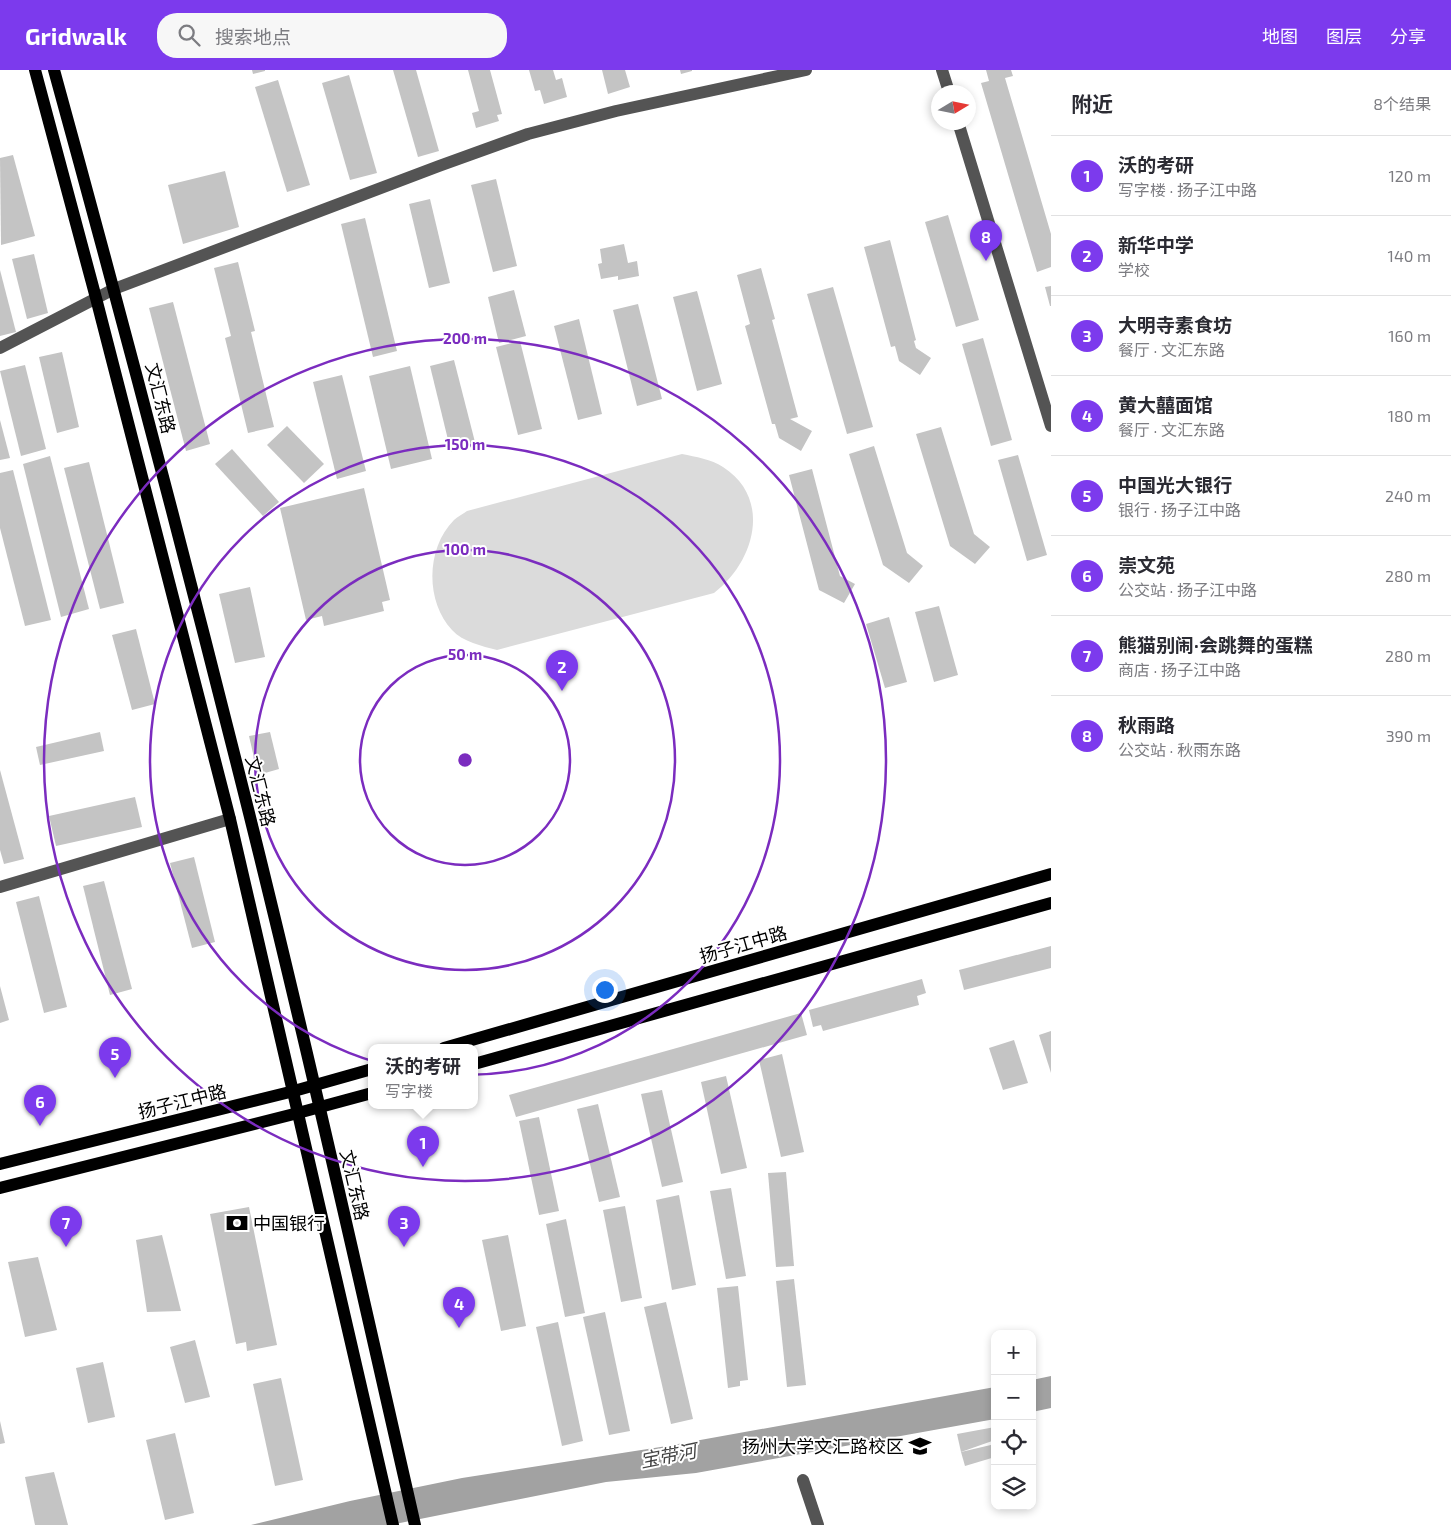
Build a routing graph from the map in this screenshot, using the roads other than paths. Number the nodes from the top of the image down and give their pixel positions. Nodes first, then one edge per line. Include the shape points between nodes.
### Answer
1 (35, 70) edge
2 (54, 70) edge
3 (806, 70) edge
4 (942, 70) edge
5 (947, 85) edge
6 (960, 130) edge
7 (114, 289) junction
8 (96, 298) junction
9 (0, 348) edge
10 (1051, 426) edge
11 (230, 819) junction
12 (1051, 874) edge
13 (0, 887) edge
14 (1051, 903) edge
15 (458, 1044) edge
16 (478, 1063) edge
17 (368, 1070) edge
18 (315, 1086) junction
19 (294, 1092) junction
20 (368, 1094) edge
21 (320, 1107) junction
22 (298, 1113) junction
23 (0, 1164) edge
24 (0, 1188) edge
25 (803, 1480) dead end
26 (393, 1525) edge
27 (415, 1525) edge
28 (818, 1525) edge

1 - 8 main road
2 - 7 main road, 文汇东路
3 - 7 street via 616,111 528,134
4 - 5 street
6 - 10 street
7 - 8 street
7 - 18 main road, 文汇东路 via 250,815
8 - 9 street
8 - 11 main road
11 - 13 street
11 - 19 main road
12 - 15 main road, 扬子江中路
14 - 16 main road
17 - 18 main road, 扬子江中路
18 - 19 main road, 扬子江中路
18 - 21 main road, 文汇东路
19 - 22 main road
19 - 23 main road, 扬子江中路
20 - 21 main road
21 - 22 main road
21 - 27 main road, 文汇东路
22 - 24 main road
22 - 26 main road
25 - 28 street

